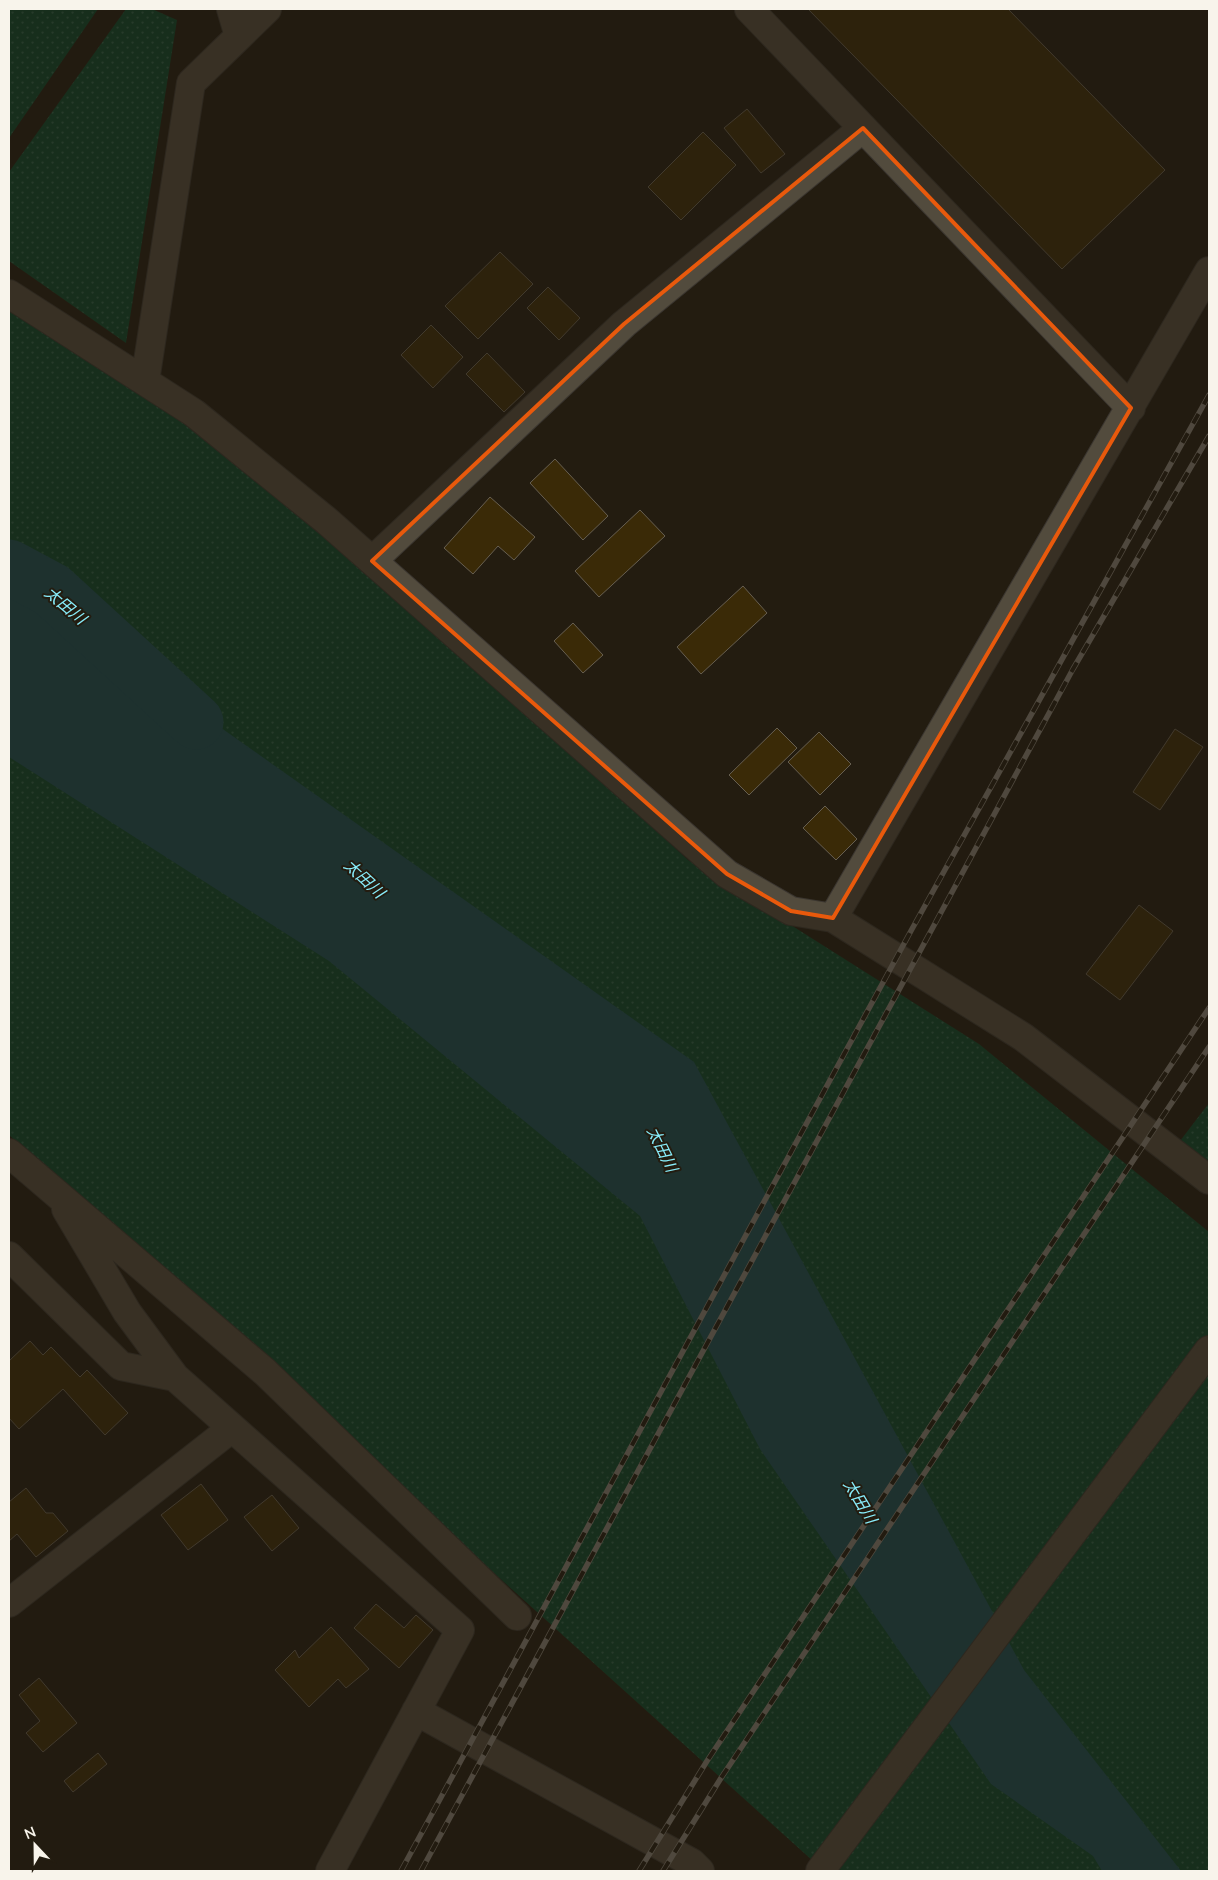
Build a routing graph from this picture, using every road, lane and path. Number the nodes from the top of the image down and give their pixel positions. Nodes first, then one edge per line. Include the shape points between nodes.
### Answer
1 (231, 9) edge
2 (267, 9) edge
3 (749, 9) edge
4 (239, 36) junction
5 (862, 128) junction
6 (1209, 271) edge
7 (9, 294) edge
8 (145, 381) junction
9 (1131, 408) junction
10 (372, 561) junction
11 (833, 918) junction
12 (9, 1153) edge
13 (1209, 1180) edge
14 (58, 1194) junction
15 (9, 1256) edge
16 (1206, 1357) edge
17 (175, 1377) junction
18 (232, 1428) junction
19 (9, 1603) edge
20 (517, 1616) dead end
21 (416, 1711) junction
22 (330, 1871) edge
23 (700, 1871) edge
24 (820, 1871) edge

1 - 4 street
2 - 4 street
3 - 5 street
4 - 8 street via 191,83
5 - 9 street
5 - 10 street via 624,324
6 - 9 street
7 - 8 street
8 - 10 street via 194,412
9 - 11 street
10 - 11 street via 727,874 791,911
11 - 13 street via 1024,1037
12 - 14 street
14 - 17 street via 127,1312
14 - 20 street via 266,1372
15 - 17 street via 121,1366
16 - 24 street
17 - 18 street
18 - 19 street
18 - 21 street via 460,1630
21 - 22 street
21 - 23 street via 692,1863

